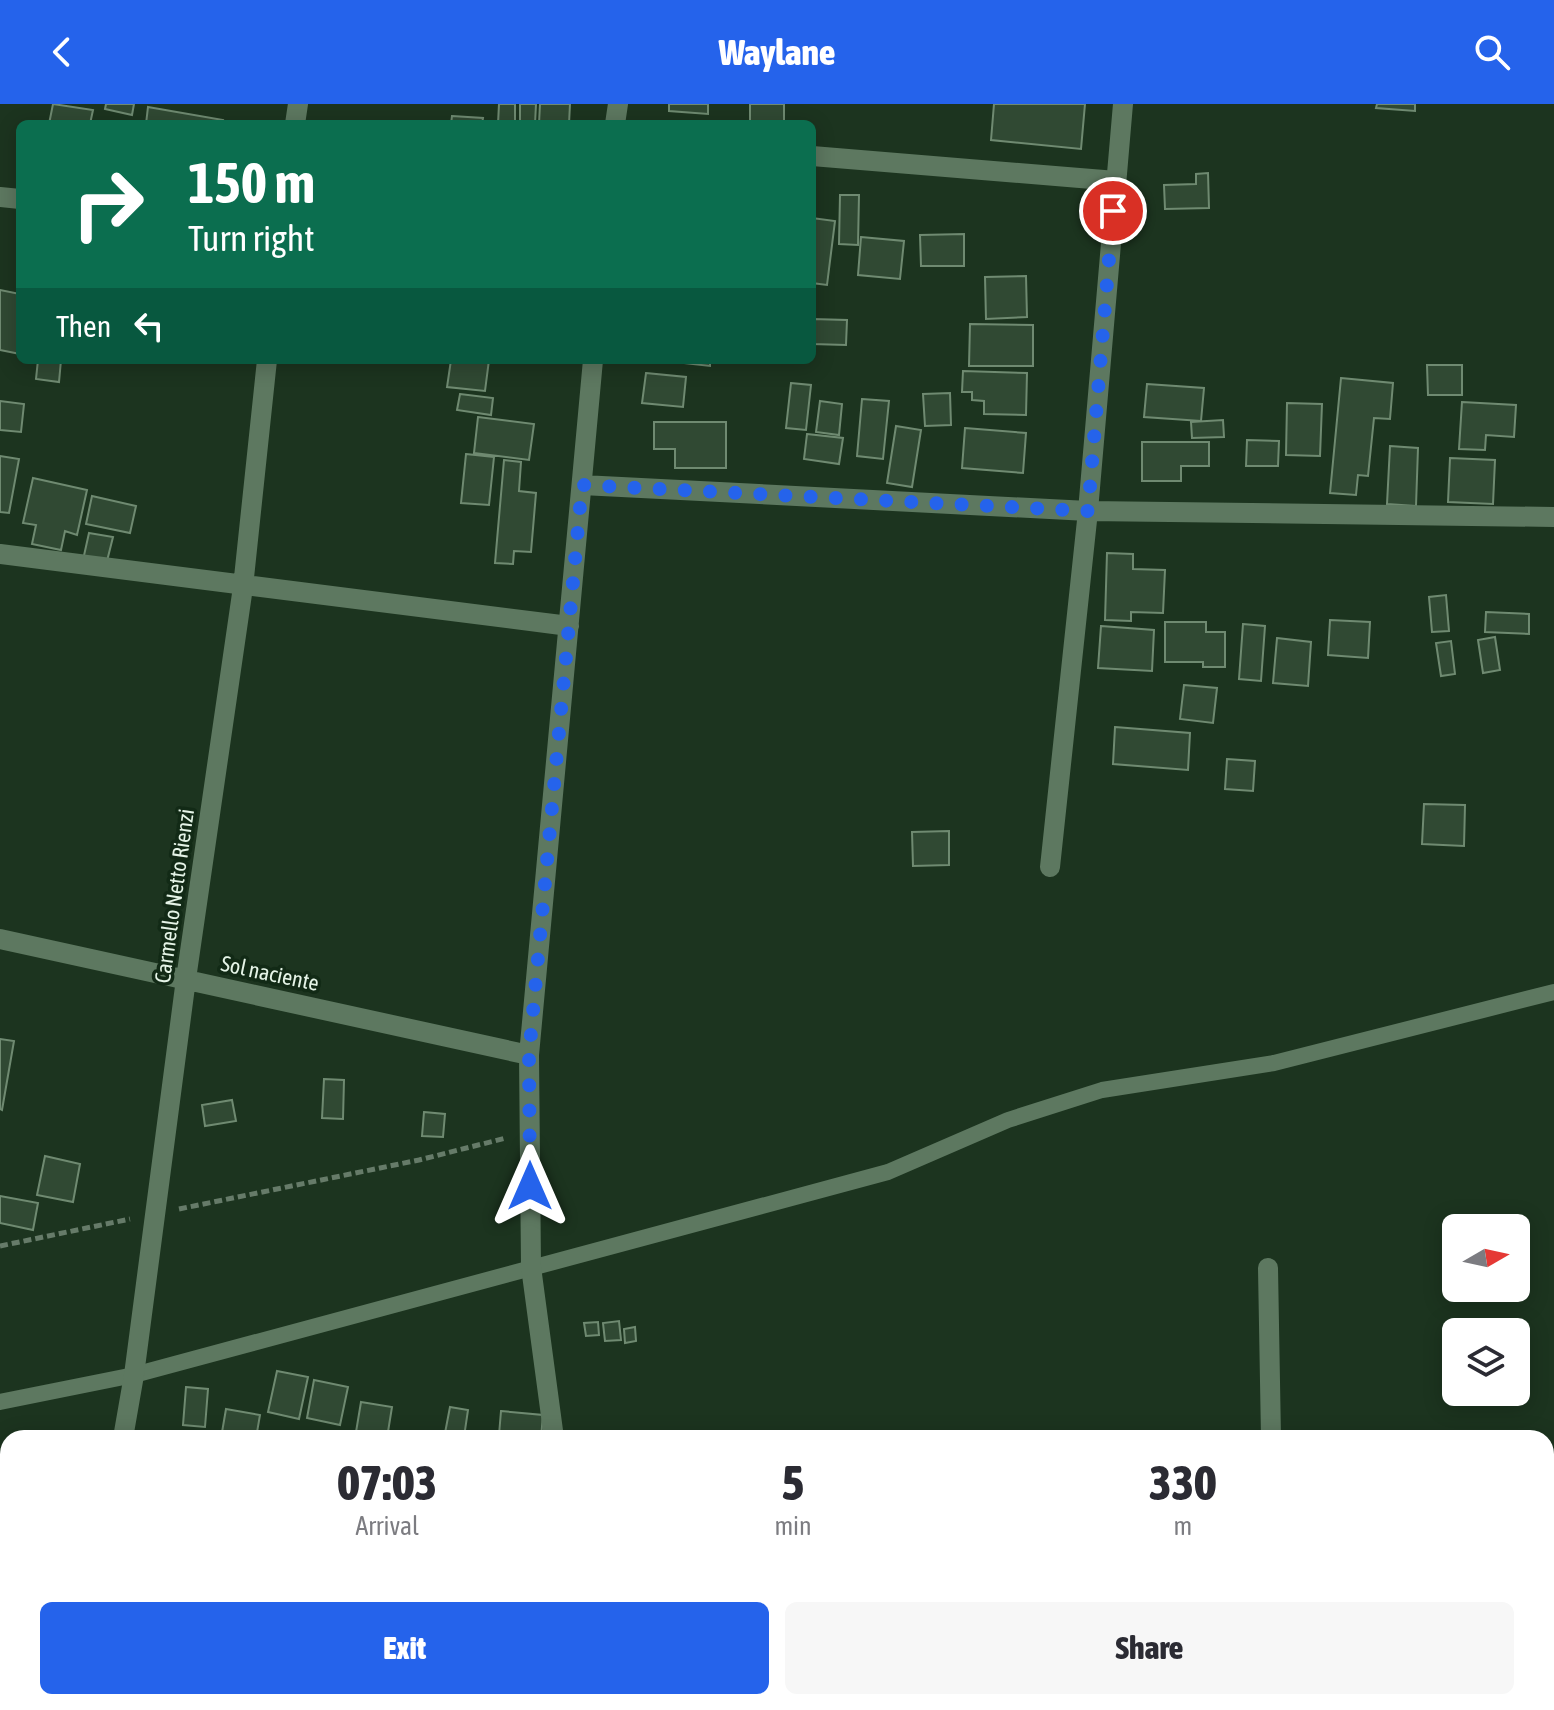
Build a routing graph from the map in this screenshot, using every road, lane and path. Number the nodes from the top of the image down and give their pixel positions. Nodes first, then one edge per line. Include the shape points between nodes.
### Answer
1 (1123, 104) edge
2 (816, 156) edge
3 (1116, 181) junction
4 (267, 364) edge
5 (593, 364) edge
6 (582, 485) junction
7 (1088, 511) junction
8 (1554, 517) edge
9 (0, 554) edge
10 (243, 587) junction
11 (569, 626) junction
12 (1050, 867) dead end
13 (0, 939) edge
14 (186, 979) junction
15 (1554, 992) edge
16 (529, 1055) junction
17 (530, 1131) junction
18 (154, 1214) junction
19 (0, 1246) edge
20 (531, 1267) junction
21 (1268, 1268) dead end
22 (134, 1375) junction
23 (0, 1402) edge
24 (124, 1430) edge
25 (553, 1430) edge
26 (1271, 1430) edge

1 - 3 street
2 - 3 street
3 - 7 street
4 - 10 street, Carmello Netto Rienzi
5 - 6 street
6 - 7 street
6 - 11 street
7 - 8 street
7 - 12 street
9 - 10 street
10 - 11 street
10 - 14 street, Carmello Netto Rienzi
11 - 16 street
13 - 14 street, Sol naciente
14 - 16 street, Sol naciente
14 - 18 street, Carmello Netto Rienzi
15 - 20 lane via 1274,1063 1102,1090 1008,1120 888,1172
16 - 17 street
17 - 18 path via 419,1160
17 - 20 street
18 - 19 path
18 - 22 street, Carmello Netto Rienzi
20 - 22 lane
20 - 25 street
21 - 26 street
22 - 23 lane
22 - 24 street, Carmello Netto Rienzi

